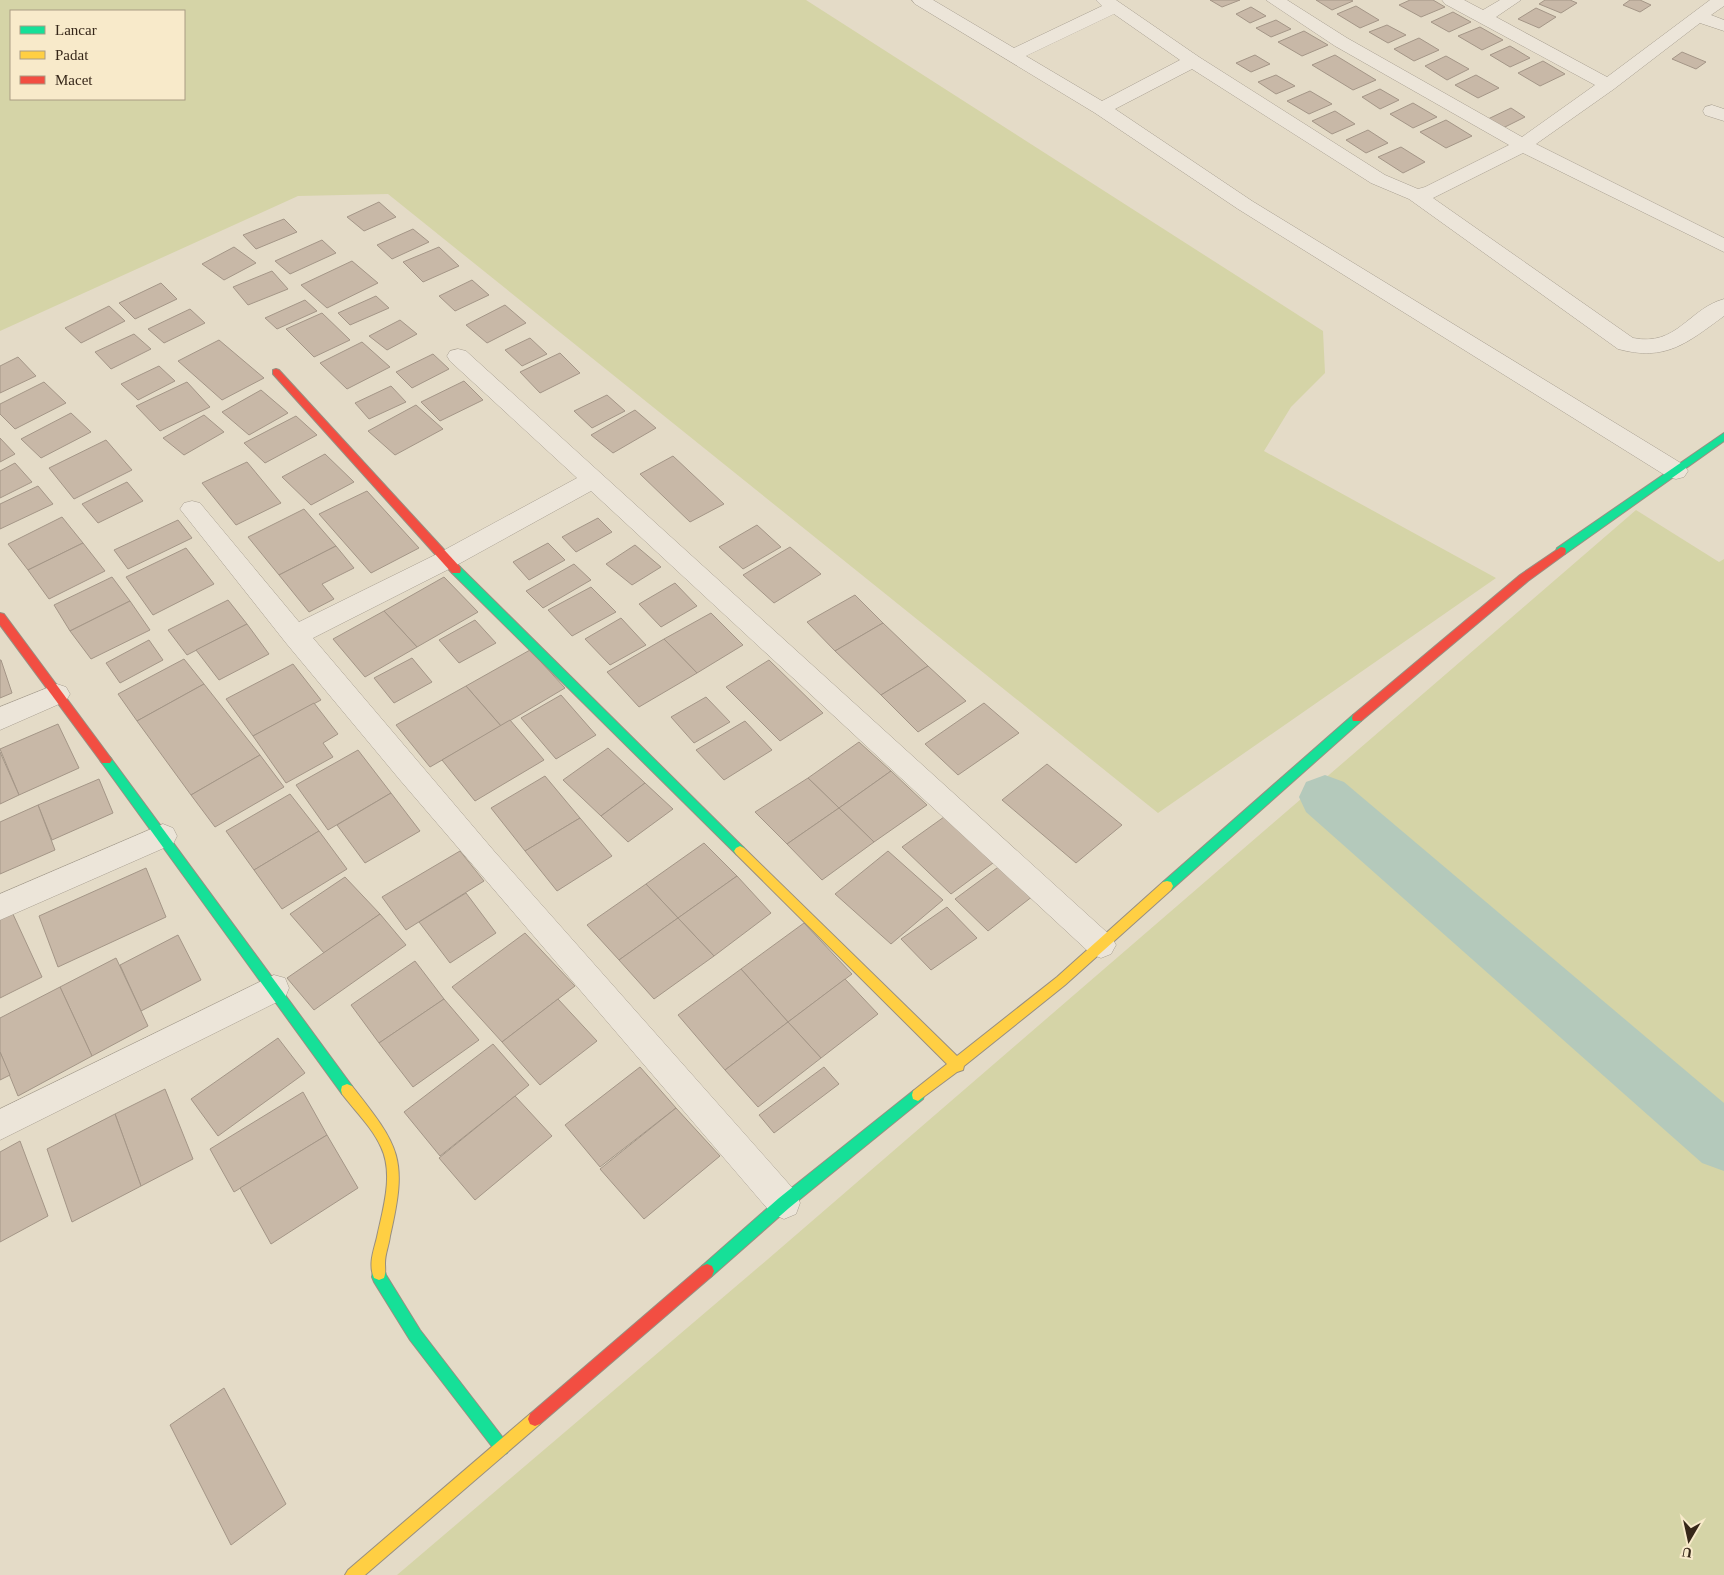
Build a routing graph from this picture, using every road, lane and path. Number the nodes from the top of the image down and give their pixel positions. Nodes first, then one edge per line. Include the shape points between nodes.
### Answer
1 (1275, 0) edge
2 (1451, 0) edge
3 (1512, 0) edge
4 (1722, 0) edge
5 (937, 3) edge
6 (1109, 4) edge
7 (1698, 16) junction
8 (1483, 18) junction
9 (1724, 26) edge
10 (1014, 55) junction
11 (1193, 61) junction
12 (1608, 85) junction
13 (1102, 109) junction
14 (1523, 145) junction
15 (1416, 195) junction
16 (1724, 246) edge
17 (1724, 306) edge
18 (458, 356) dead end
19 (276, 372) dead end
20 (1724, 436) edge
21 (1676, 471) junction
22 (592, 480) junction
23 (192, 509) dead end
24 (446, 560) junction
25 (0, 617) edge
26 (295, 636) junction
27 (57, 694) junction
28 (0, 719) edge
29 (163, 836) junction
30 (0, 907) edge
31 (1101, 945) junction
32 (274, 988) junction
33 (958, 1066) junction
34 (0, 1125) edge
35 (784, 1203) junction
36 (502, 1448) junction
37 (353, 1575) edge

1 - 14 street via 1341,42
2 - 8 street
3 - 8 street
4 - 7 street
5 - 10 street
6 - 10 street
6 - 11 street
7 - 9 street
7 - 12 street
8 - 12 street
10 - 13 street
11 - 13 street
11 - 15 street via 1378,179
12 - 14 street
13 - 21 street via 1245,205
14 - 15 street via 1431,192
14 - 16 street
15 - 17 street via 1626,344 1658,348 1677,340
18 - 22 street
19 - 24 street
20 - 21 street
21 - 31 street via 1524,578 1311,757
22 - 24 street
22 - 31 street
23 - 26 street
24 - 26 street
24 - 33 street
25 - 27 street
26 - 35 street via 577,969
27 - 28 street
27 - 29 street
29 - 30 street
29 - 32 street
31 - 33 street
32 - 34 street
32 - 36 street via 390,1153 394,1175 378,1262 379,1277 415,1335
33 - 35 street
35 - 36 street
36 - 37 street

